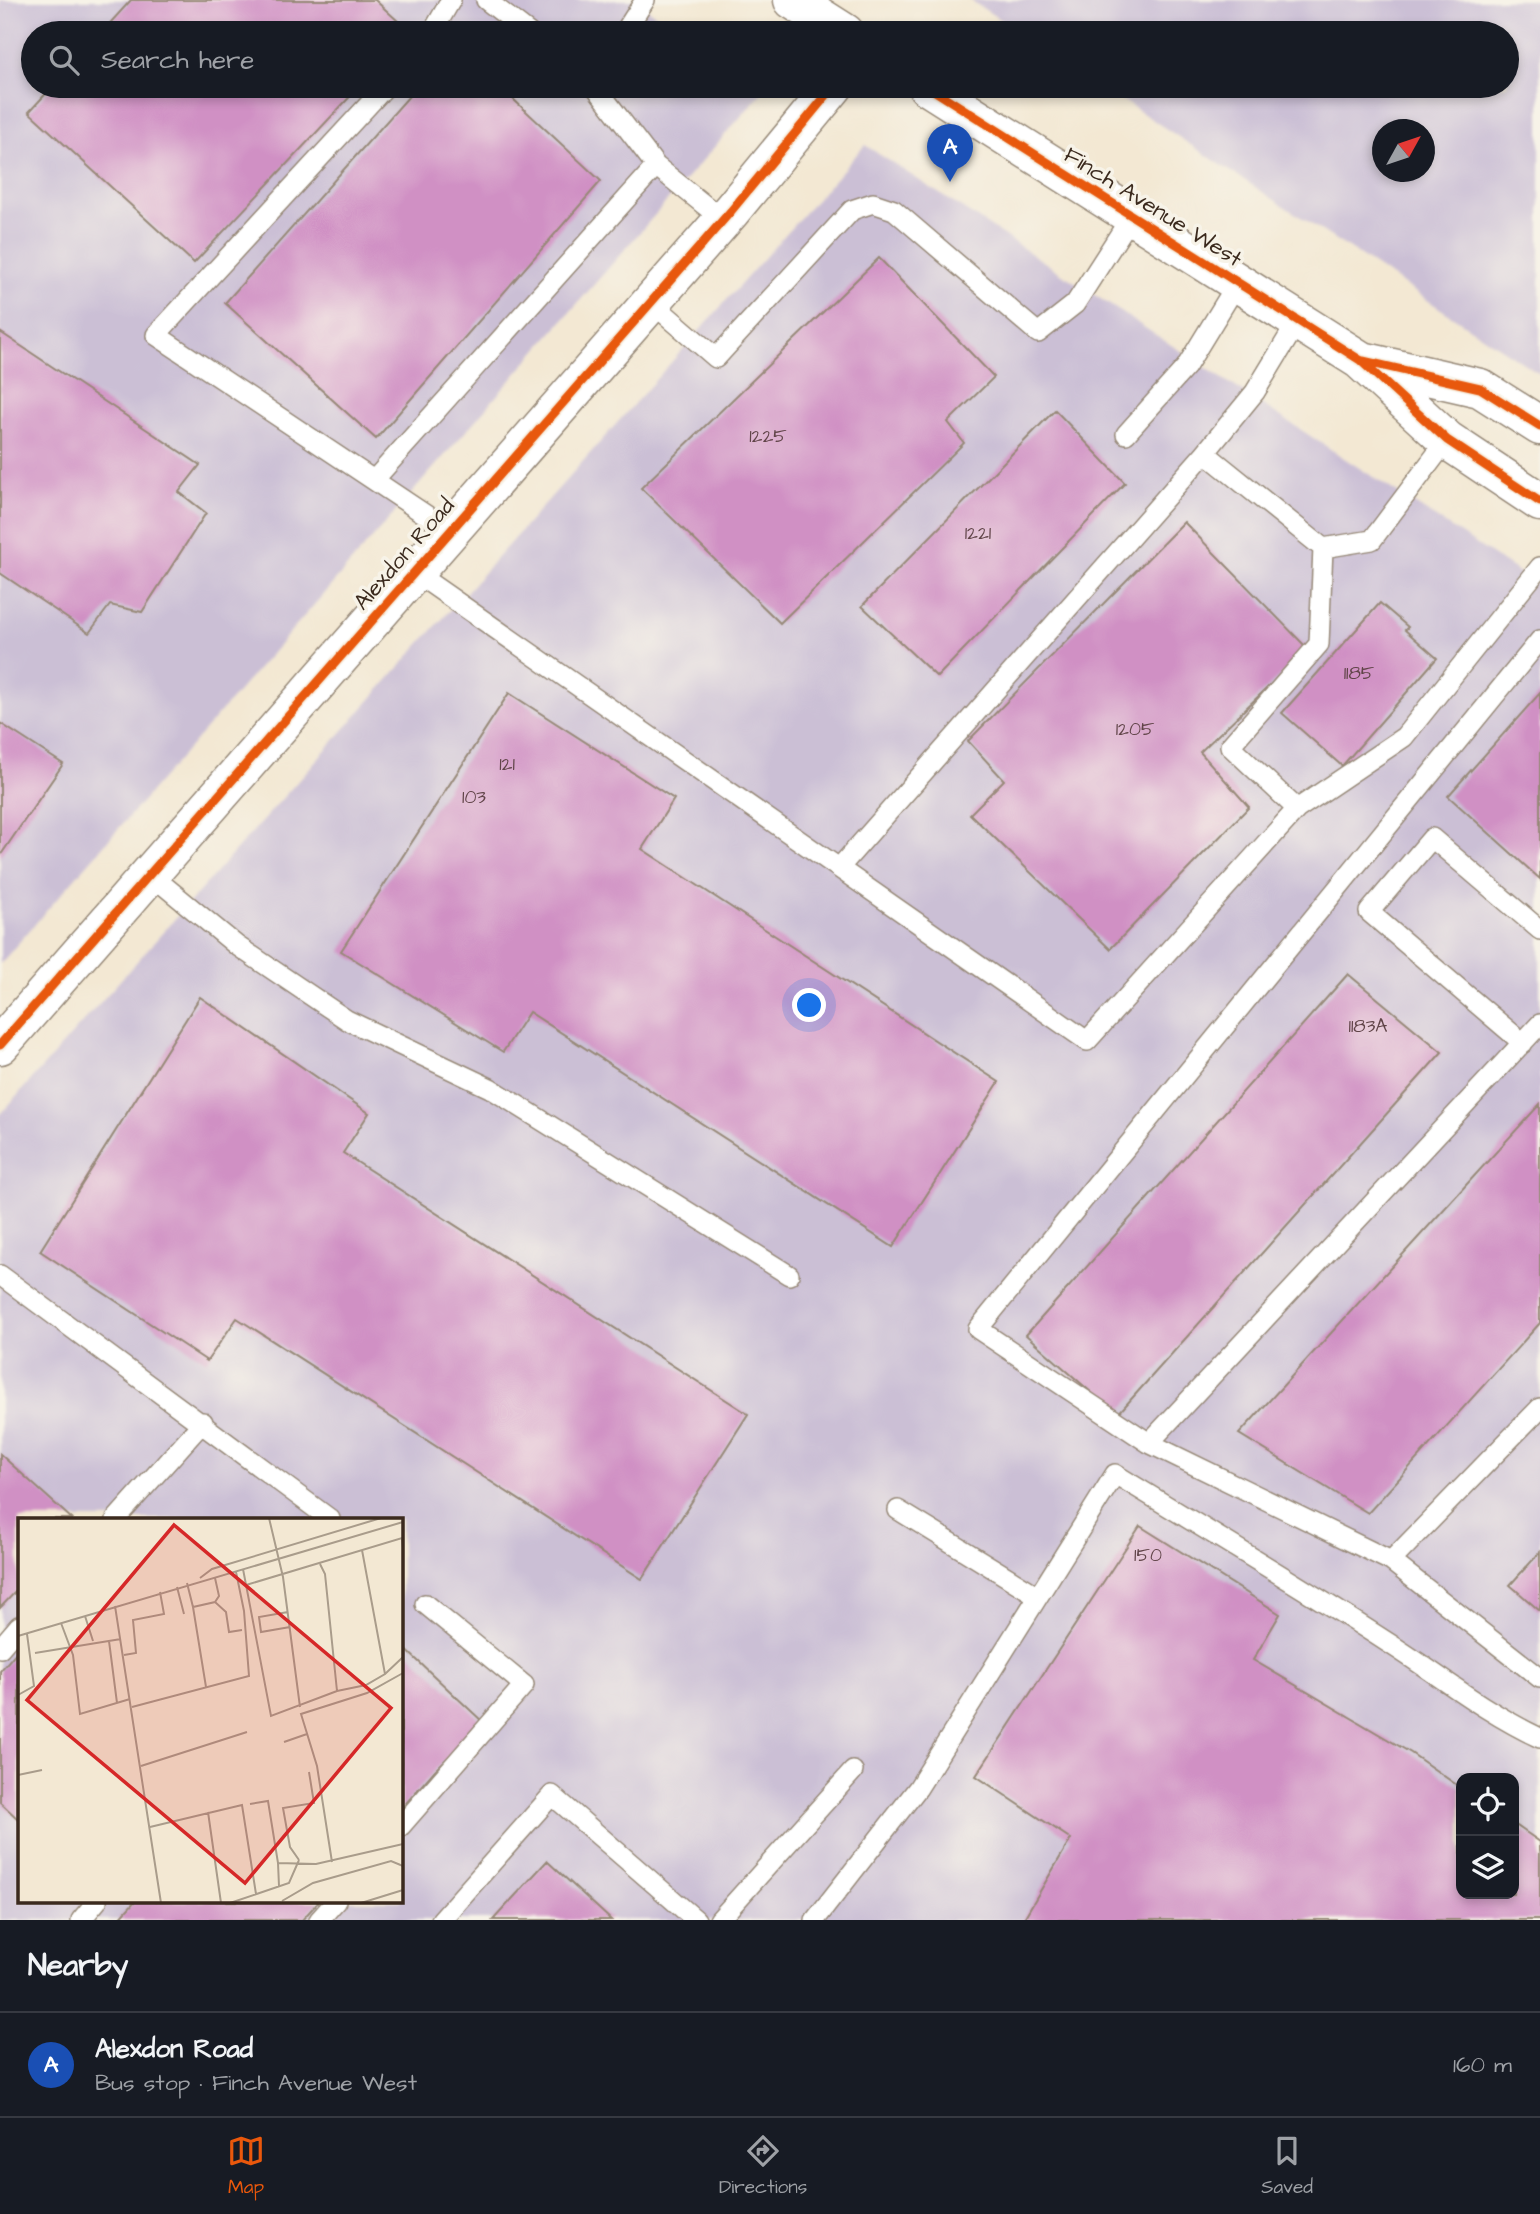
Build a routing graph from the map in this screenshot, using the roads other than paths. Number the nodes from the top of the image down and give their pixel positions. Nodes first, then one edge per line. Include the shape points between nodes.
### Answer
1 (451, 0) edge
2 (486, 0) edge
3 (645, 0) edge
4 (793, 0) edge
5 (439, 21) edge
6 (513, 21) edge
7 (632, 21) edge
8 (826, 21) edge
9 (375, 98) edge
10 (604, 98) edge
11 (824, 98) edge
12 (946, 98) edge
13 (656, 166) junction
14 (1131, 217) junction
15 (723, 220) junction
16 (1238, 282) junction
17 (651, 302) junction
18 (1298, 321) junction
19 (1360, 360) junction
20 (1540, 426) edge
21 (1126, 434) dead end
22 (1447, 440) junction
23 (1205, 453) junction
24 (374, 480) junction
25 (1540, 502) edge
26 (450, 531) junction
27 (1323, 548) junction
28 (1540, 567) edge
29 (414, 572) junction
30 (1540, 640) edge
31 (1297, 808) junction
32 (839, 868) junction
33 (150, 874) junction
34 (1540, 930) edge
35 (1540, 1024) edge
36 (1523, 1043) junction
37 (0, 1045) edge
38 (0, 1275) edge
39 (789, 1275) dead end
40 (1540, 1408) edge
41 (202, 1422) junction
42 (1149, 1443) junction
43 (898, 1510) dead end
44 (117, 1518) edge
45 (329, 1518) edge
46 (1391, 1561) junction
47 (1038, 1596) junction
48 (425, 1604) dead end
49 (18, 1627) edge
50 (0, 1648) edge
51 (1540, 1678) edge
52 (1540, 1738) edge
53 (853, 1771) dead end
54 (402, 1825) edge
55 (96, 1902) edge
56 (335, 1902) edge
57 (80, 1920) edge
58 (319, 1920) edge
59 (441, 1920) edge
60 (696, 1920) edge
61 (719, 1920) edge
62 (814, 1920) edge

1 - 5 lane
2 - 6 lane
3 - 7 lane
4 - 8 street
9 - 24 lane via 156,335
10 - 13 lane
11 - 15 street, Alexdon Road
12 - 14 street, Finch Avenue West
13 - 15 lane
13 - 24 lane
14 - 16 street, Finch Avenue West
14 - 17 lane via 1075,304 1038,333 894,210 873,203 852,210 716,358
15 - 17 street, Alexdon Road
16 - 18 street, Finch Avenue West
16 - 21 lane via 1186,367
17 - 26 street, Alexdon Road
18 - 19 street, Finch Avenue West
18 - 23 lane via 1255,392
19 - 20 street, Finch Avenue West via 1480,388
19 - 22 street, Finch Avenue West
22 - 25 street, Finch Avenue West
22 - 27 lane via 1372,540
23 - 27 lane
23 - 32 lane
24 - 26 lane
26 - 29 street, Alexdon Road
27 - 31 lane via 1319,644 1230,746
28 - 31 lane via 1404,737
29 - 32 lane
29 - 33 street, Alexdon Road
30 - 42 lane via 978,1329
31 - 32 lane via 1087,1041
33 - 37 street, Alexdon Road
33 - 39 lane via 236,945 347,1020 491,1088
34 - 36 lane via 1432,838 1369,912
35 - 36 lane
36 - 42 lane
38 - 41 lane
40 - 46 lane
41 - 44 lane
41 - 45 lane
42 - 46 lane
43 - 47 lane
46 - 51 lane
47 - 52 lane via 1115,1474 1389,1643 1512,1725
47 - 62 lane via 919,1788
48 - 54 lane via 524,1685
49 - 50 lane
53 - 61 lane
55 - 57 lane
56 - 58 lane
59 - 60 lane via 552,1794

